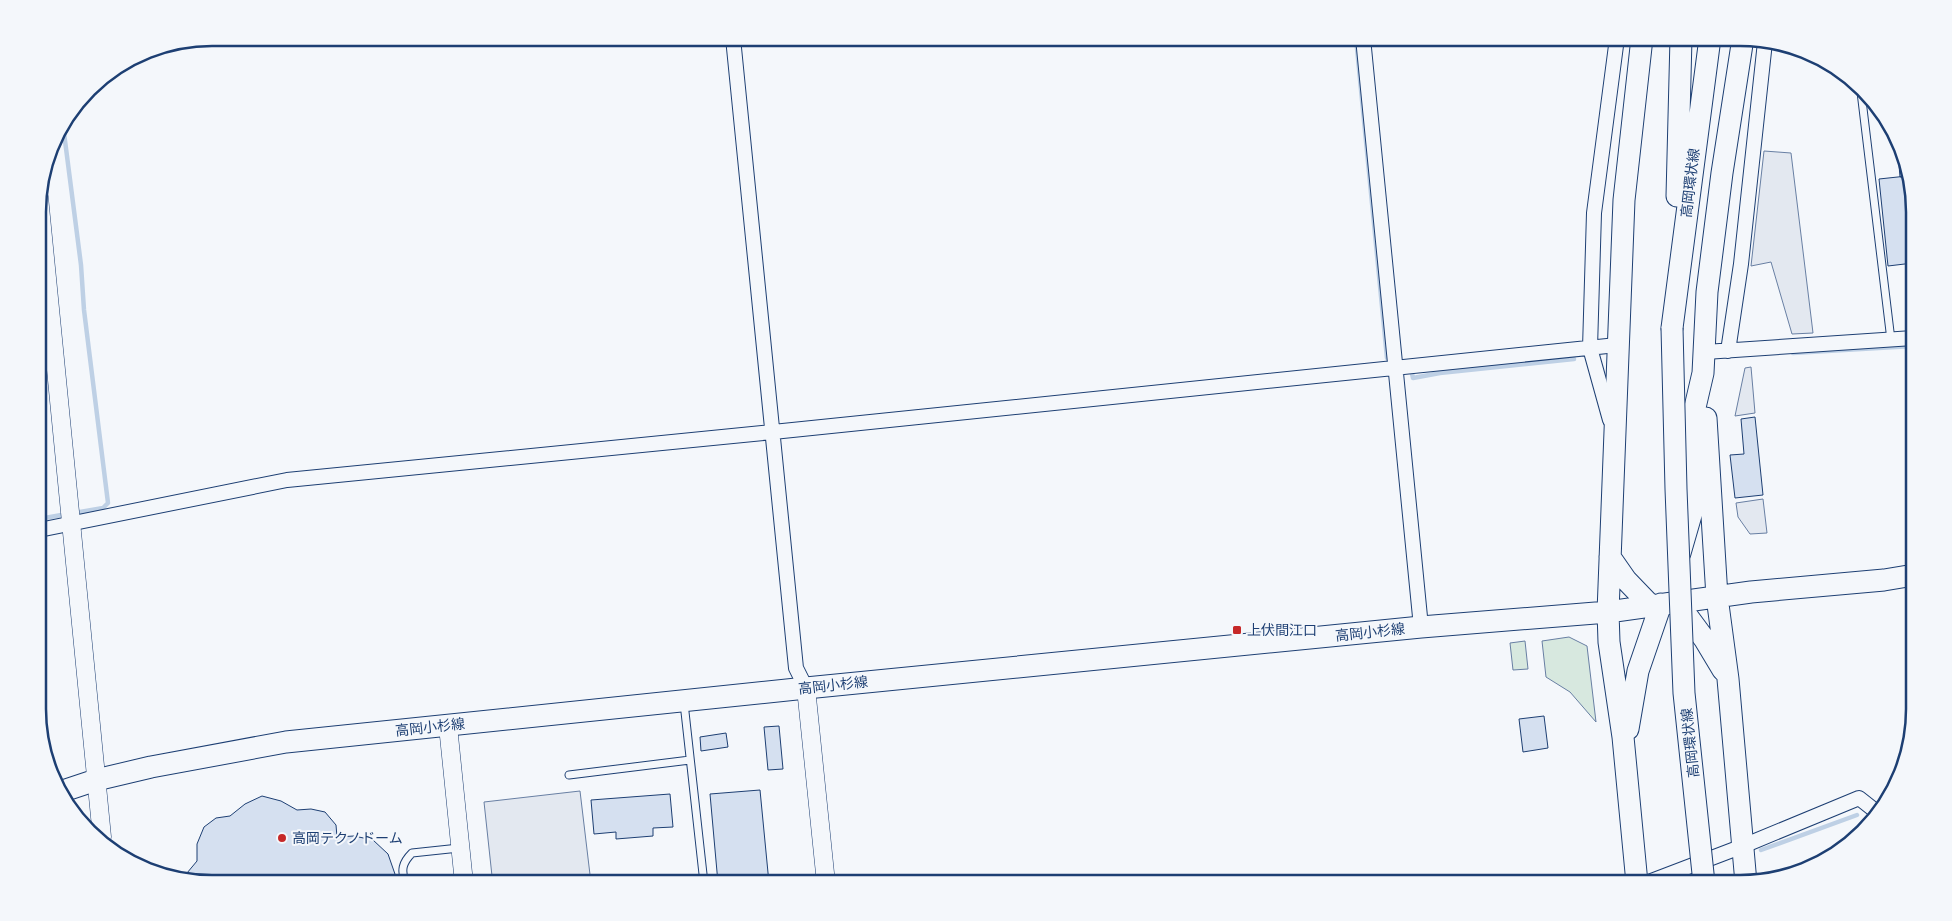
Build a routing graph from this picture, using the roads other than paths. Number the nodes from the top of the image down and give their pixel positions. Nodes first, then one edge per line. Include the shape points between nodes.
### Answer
1 (734, 46) edge
2 (1364, 46) edge
3 (1616, 46) edge
4 (1641, 46) edge
5 (1681, 46) edge
6 (1709, 46) edge
7 (1742, 46) edge
8 (1764, 48) edge
9 (1862, 100) edge
10 (47, 311) edge
11 (1672, 328) junction
12 (1906, 339) edge
13 (1891, 340) junction
14 (1617, 345) junction
15 (1590, 348) junction
16 (1728, 351) junction
17 (1704, 362) junction
18 (1396, 366) junction
19 (773, 432) junction
20 (1615, 437) junction
21 (72, 524) junction
22 (46, 529) edge
23 (1610, 556) junction
24 (1906, 576) edge
25 (1717, 596) junction
26 (1664, 604) junction
27 (1608, 612) junction
28 (1420, 627) junction
29 (1728, 679) junction
30 (806, 688) junction
31 (684, 701) junction
32 (448, 726) junction
33 (1624, 751) junction
34 (690, 760) junction
35 (569, 775) dead end
36 (96, 780) junction
37 (67, 790) edge
38 (1873, 809) edge
39 (101, 832) edge
40 (1742, 846) junction
41 (460, 848) junction
42 (1636, 874) edge
43 (1669, 874) edge
44 (1703, 874) edge
45 (1745, 874) edge
46 (403, 875) edge
47 (463, 875) edge
48 (703, 875) edge
49 (825, 875) edge

1 - 19 street
2 - 18 street
3 - 15 street via 1594,213
4 - 14 main road via 1624,200
5 - 11 main road, 高岡環状線
6 - 11 main road, 高岡環状線
7 - 17 main road via 1707,292
8 - 16 street via 1741,264
9 - 13 lane
10 - 21 street
11 - 44 main road, 高岡環状線, bridge via 1684,693
12 - 13 street
13 - 16 street
14 - 15 street
14 - 20 main road
15 - 18 street
15 - 20 street
16 - 17 street
17 - 25 main road
17 - 26 main road via 1693,416 1691,516
18 - 19 street
18 - 28 street
19 - 21 street via 287,480
19 - 30 street via 796,668
20 - 23 main road
21 - 22 street
21 - 36 street
23 - 26 main road via 1626,580
23 - 27 main road
24 - 25 main road
25 - 26 main road
25 - 29 main road
26 - 27 main road
26 - 29 main road via 1705,640
26 - 33 main road via 1638,671
27 - 28 main road, 高岡小杉線
27 - 33 main road
28 - 30 main road, 高岡小杉線
29 - 40 main road
30 - 31 main road, 高岡小杉線
30 - 49 street
31 - 32 main road, 高岡小杉線
31 - 34 lane
32 - 36 main road, 高岡小杉線 via 286,742
32 - 41 street
33 - 42 main road
34 - 35 lane
34 - 48 lane
36 - 37 main road, 高岡小杉線
36 - 39 street
38 - 40 street via 1859,798
40 - 43 street
40 - 45 main road
41 - 46 lane via 412,853 404,860
41 - 47 street

